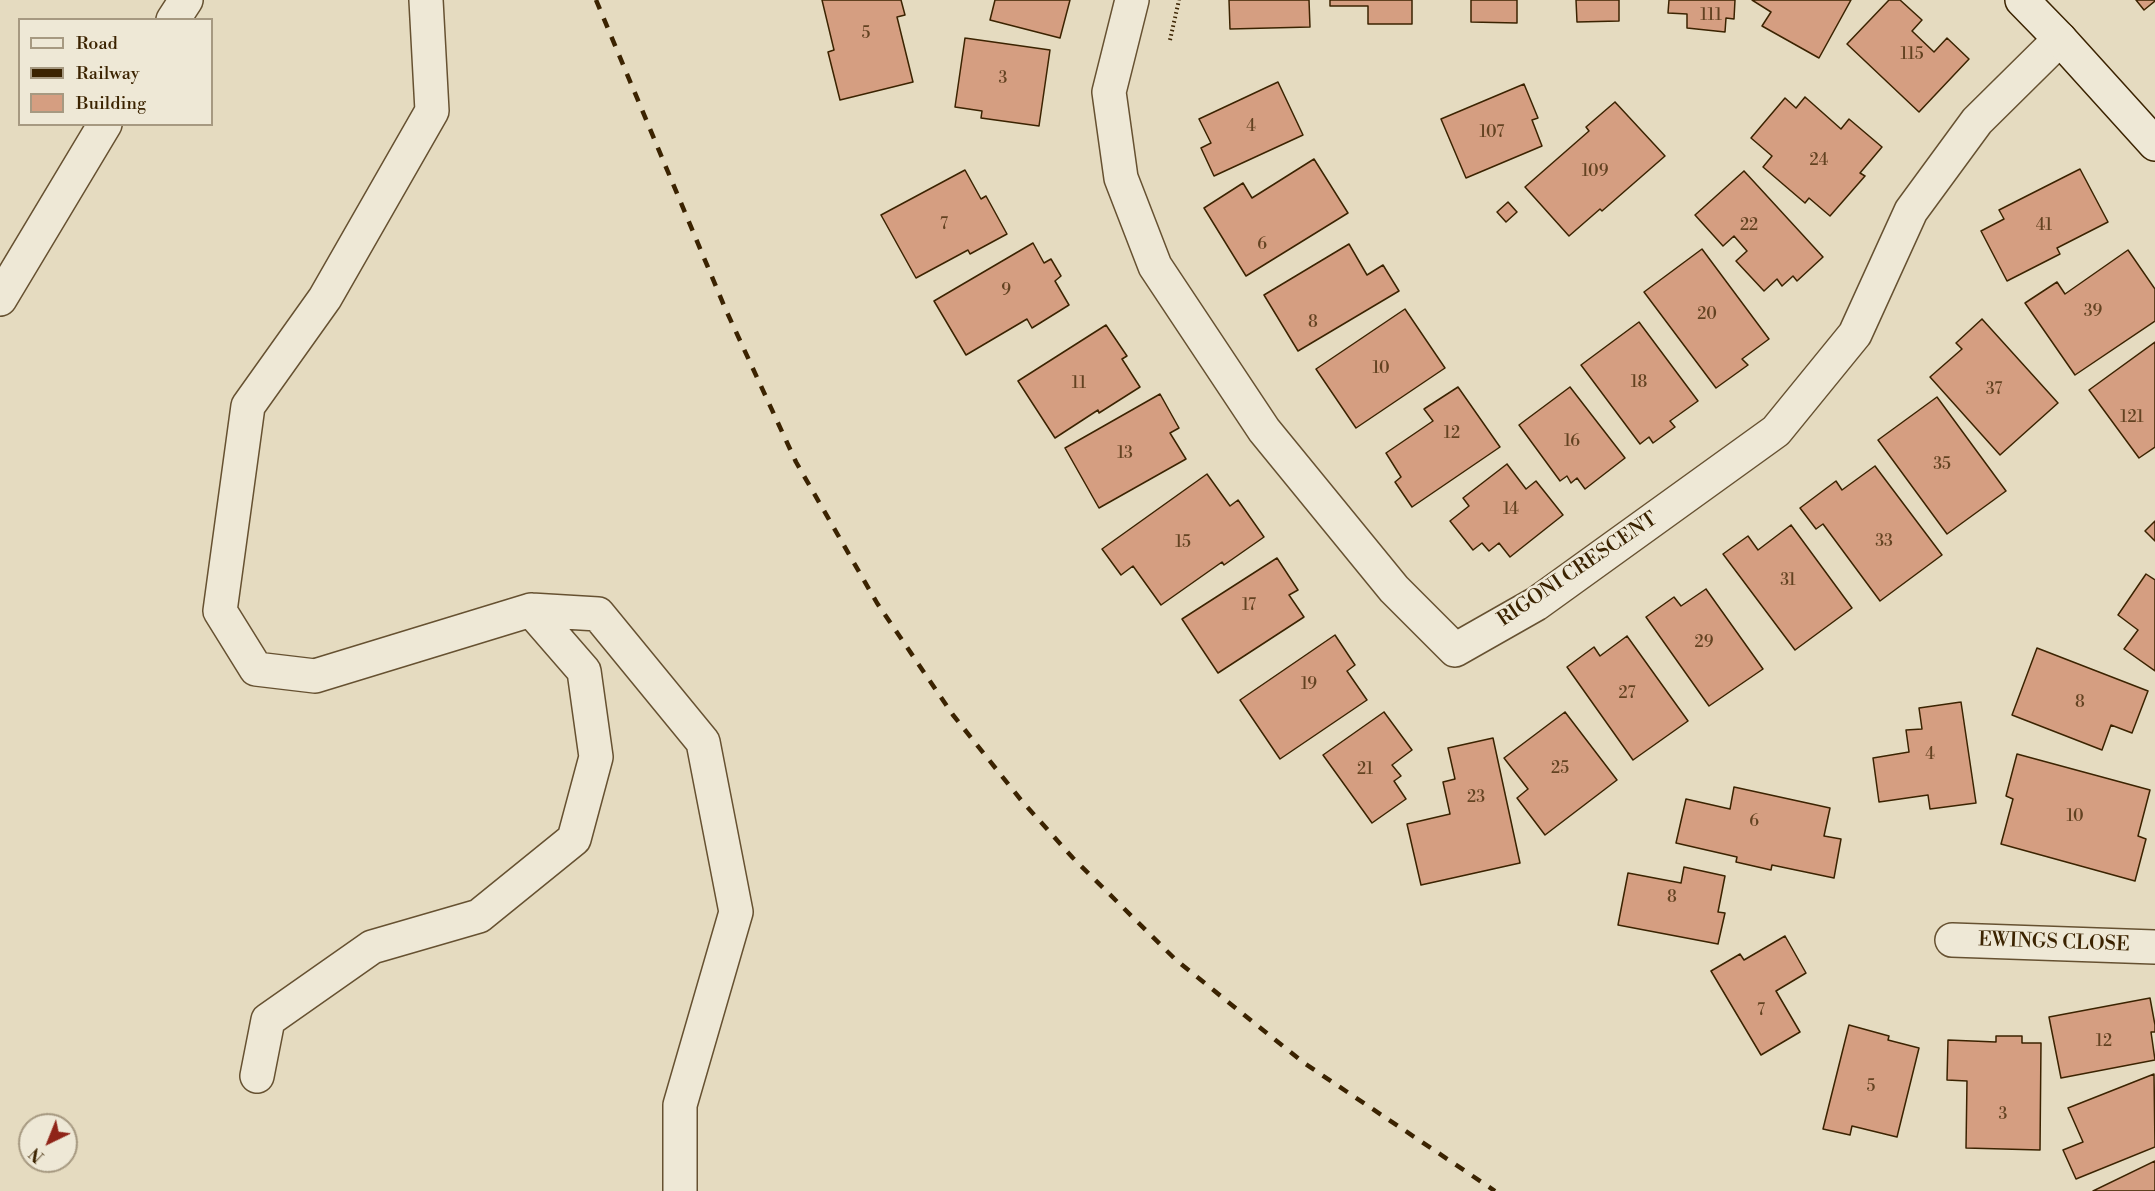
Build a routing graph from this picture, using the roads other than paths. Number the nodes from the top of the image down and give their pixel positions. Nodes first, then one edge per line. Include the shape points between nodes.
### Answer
1 (186, 0) edge
2 (426, 0) edge
3 (1132, 0) edge
4 (2022, 0) edge
5 (174, 18) edge
6 (2060, 39) junction
7 (104, 126) edge
8 (2155, 144) edge
9 (0, 299) edge
10 (531, 610) junction
11 (1952, 940) dead end
12 (2155, 947) edge
13 (257, 1077) dead end
14 (680, 1191) edge

1 - 5 street
2 - 10 street via 432,111 325,298 248,406 220,611 256,669 315,676
3 - 6 street, RIGONI CRESCENT via 1109,92 1121,178 1155,266 1264,430 1394,588 1455,650 1536,604 1776,431 1855,334 1911,211 1977,121
4 - 6 street
6 - 8 street
7 - 9 street
10 - 13 street via 584,671 596,757 574,839 479,916 372,947 268,1020
10 - 14 street via 598,614 703,742 736,912 680,1105
11 - 12 street, EWINGS CLOSE

